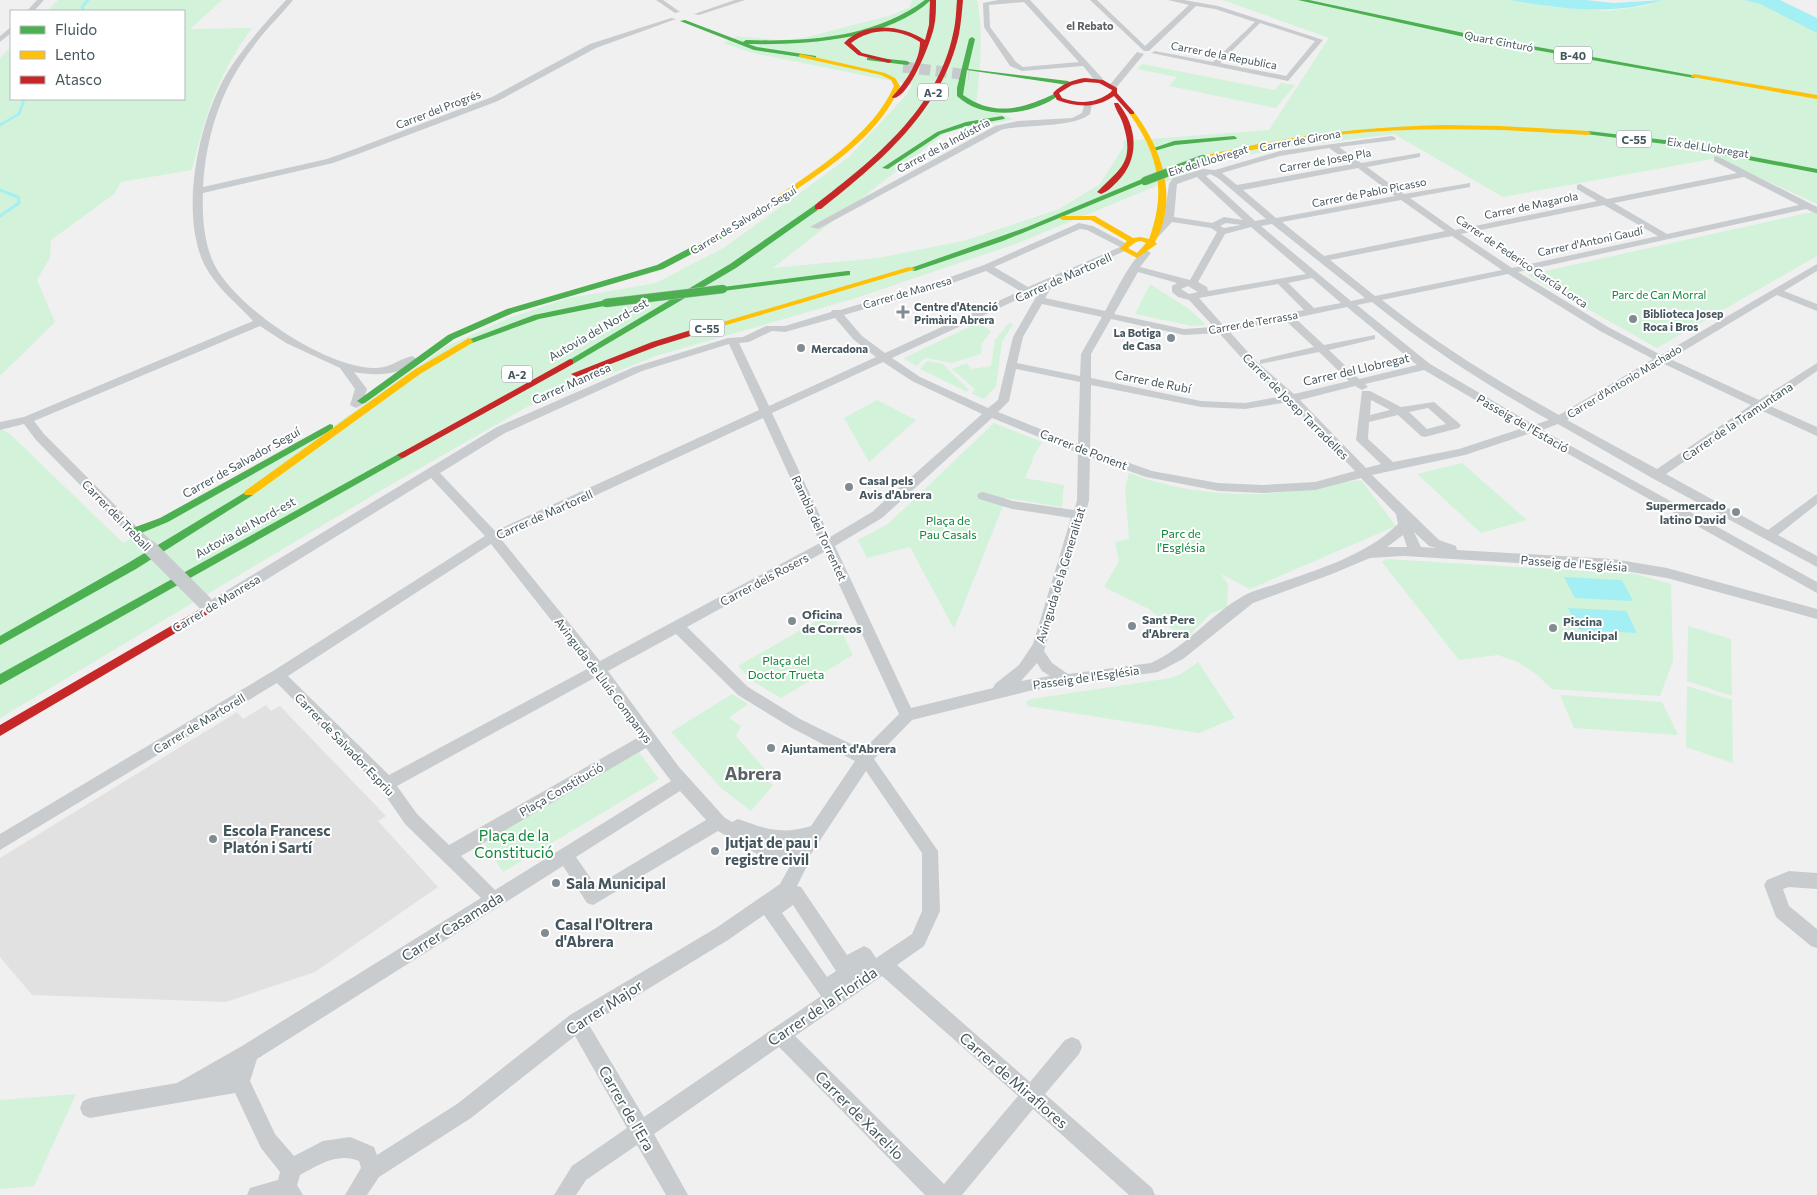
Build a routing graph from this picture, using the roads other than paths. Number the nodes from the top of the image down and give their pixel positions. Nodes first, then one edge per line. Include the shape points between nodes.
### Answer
1 (41, 0) edge
2 (290, 0) edge
3 (659, 0) edge
4 (742, 0) edge
5 (928, 0) edge
6 (933, 0) edge
7 (960, 0) edge
8 (1024, 0) edge
9 (1093, 0) edge
10 (1172, 0) edge
11 (1301, 0) edge
12 (1346, 0) edge
13 (1194, 4) junction
14 (948, 8) dead end
15 (31, 10) edge
16 (678, 17) junction
17 (696, 19) junction
18 (1259, 21) junction
19 (10, 30) edge
20 (722, 36) junction
21 (834, 37) junction
22 (0, 40) edge
23 (746, 42) junction
24 (1144, 50) junction
25 (923, 53) junction
26 (938, 54) dead end
27 (830, 55) junction
28 (801, 56) junction
29 (889, 61) junction
30 (860, 62) junction
31 (1085, 64) junction
32 (1214, 65) junction
33 (1122, 73) junction
34 (1101, 81) junction
35 (1072, 82) junction
36 (1817, 91) edge
37 (1114, 95) junction
38 (949, 96) dead end
39 (895, 97) junction
40 (1817, 97) edge
41 (1072, 101) junction
42 (934, 122) dead end
43 (1357, 131) junction
44 (1148, 137) junction
45 (1392, 138) dead end
46 (1174, 143) junction
47 (1331, 145) junction
48 (1154, 149) junction
49 (1417, 155) dead end
50 (1717, 159) dead end
51 (1359, 166) junction
52 (886, 168) junction
53 (1817, 169) edge
54 (1209, 172) junction
55 (1744, 174) junction
56 (1468, 185) dead end
57 (1580, 187) dead end
58 (1238, 188) junction
59 (199, 191) junction
60 (1405, 197) junction
61 (1102, 199) junction
62 (1606, 201) junction
63 (1807, 206) junction
64 (1081, 208) junction
65 (1817, 210) edge
66 (1170, 218) junction
67 (1052, 220) junction
68 (1274, 221) junction
69 (1253, 224) junction
70 (794, 226) junction
71 (815, 227) dead end
72 (1218, 228) junction
73 (1455, 232) junction
74 (1666, 237) junction
75 (980, 246) junction
76 (1140, 248) junction
77 (1323, 259) junction
78 (986, 267) junction
79 (1817, 267) edge
80 (1511, 271) junction
81 (1315, 275) junction
82 (1280, 281) junction
83 (675, 283) dead end
84 (1190, 283) junction
85 (1176, 290) junction
86 (1775, 291) junction
87 (1034, 296) junction
88 (1196, 296) junction
89 (1375, 299) junction
90 (1350, 305) junction
91 (1817, 308) edge
92 (836, 312) junction
93 (1312, 312) junction
94 (625, 314) dead end
95 (1109, 316) junction
96 (1288, 317) junction
97 (260, 322) junction
98 (1222, 330) junction
99 (451, 337) junction
100 (1371, 338) dead end
101 (732, 340) junction
102 (1323, 349) junction
103 (885, 358) junction
104 (1662, 358) junction
105 (1264, 362) dead end
106 (1012, 365) junction
107 (1426, 366) junction
108 (1817, 366) edge
109 (344, 367) junction
110 (1087, 382) junction
111 (1358, 383) junction
112 (1366, 393) junction
113 (1292, 398) junction
114 (356, 405) junction
115 (1760, 405) junction
116 (766, 413) junction
117 (990, 413) junction
118 (27, 420) junction
119 (1364, 420) junction
120 (1557, 421) junction
121 (0, 426) edge
122 (328, 429) junction
123 (1534, 430) junction
124 (1817, 432) edge
125 (443, 433) junction
126 (1085, 451) junction
127 (1390, 466) junction
128 (282, 471) junction
129 (430, 472) junction
130 (1363, 474) junction
131 (1656, 475) junction
132 (983, 496) dead end
133 (1817, 498) edge
134 (1078, 515) junction
135 (1403, 519) junction
136 (134, 532) junction
137 (1770, 535) junction
138 (493, 537) junction
139 (827, 545) junction
140 (1416, 552) junction
141 (1364, 554) junction
142 (1474, 556) junction
143 (182, 558) dead end
144 (1817, 562) edge
145 (156, 573) dead end
146 (1817, 588) edge
147 (207, 605) junction
148 (1817, 614) edge
149 (678, 626) junction
150 (0, 641) edge
151 (1036, 651) junction
152 (598, 669) junction
153 (278, 675) junction
154 (0, 680) edge
155 (1066, 680) junction
156 (986, 696) junction
157 (907, 715) junction
158 (0, 731) edge
159 (648, 739) junction
160 (866, 759) junction
161 (682, 782) junction
162 (388, 784) junction
163 (701, 803) junction
164 (718, 822) junction
165 (817, 831) junction
166 (776, 840) junction
167 (0, 843) edge
168 (448, 855) junction
169 (565, 855) junction
170 (799, 857) junction
171 (1817, 881) edge
172 (795, 893) joint
173 (494, 900) junction
174 (1817, 940) edge
175 (883, 965) junction
176 (577, 1022) junction
177 (780, 1034) junction
178 (1072, 1047) dead end
179 (250, 1053) junction
180 (240, 1082) junction
181 (176, 1094) junction
182 (1031, 1095) junction
183 (90, 1108) dead end
184 (640, 1131) junction
185 (291, 1169) junction
186 (372, 1170) junction
187 (289, 1192) edge
188 (943, 1194) edge
189 (257, 1195) edge
190 (355, 1195) edge
191 (564, 1195) edge
192 (678, 1195) edge
193 (1145, 1195) edge

1 - 15 street
2 - 59 street via 263,28 219,96 208,133
3 - 16 street
4 - 17 street
5 - 21 main road via 917,11 900,19
6 - 25 main road, Carrer de Salvador Seguí via 932,24
7 - 70 main road, Autovia del Nord-est / A-2 via 962,14 953,55 920,110 893,142 861,172
8 - 31 street
8 - 31 street via 986,3 987,27 1014,64 1022,69
9 - 24 street
10 - 13 street
11 - 40 main road, Quart Cinturó / B-40 via 1478,38
12 - 36 main road, Quart Cinturó / B-40 via 1541,42
13 - 18 street
13 - 24 street
14 - 26 main road
16 - 17 main road
16 - 59 street, Carrer del Progrés via 593,46 495,99 338,158
17 - 20 main road
18 - 32 street
18 - 32 street, Carrer de la Republica via 1319,40 1288,79
19 - 22 street
20 - 23 main road
20 - 28 main road via 748,47
21 - 23 main road via 792,44
21 - 27 main road via 822,46 823,51
23 - 27 main road
24 - 32 street, Carrer de la Republica
24 - 33 street
25 - 29 main road via 920,38 898,31 874,30 858,34 848,43 853,51 862,55
25 - 39 main road, Carrer de Salvador Seguí
27 - 29 main road
27 - 30 main road
28 - 30 main road
28 - 39 main road via 883,74 893,79 897,86
29 - 30 main road via 905,65
31 - 34 street
31 - 35 street via 1086,77
33 - 34 street
33 - 37 street
34 - 35 main road
34 - 37 main road
35 - 41 main road
35 - 41 main road via 970,73 1044,84
37 - 41 main road, Avinguda de la Generalitat via 1102,102
37 - 44 main road, Avinguda de la Generalitat via 1132,112
37 - 64 main road via 1131,139 1132,158 1115,181
38 - 41 main road via 972,31 960,88 960,96 970,105 989,110 1013,110 1047,100
39 - 99 main road, Carrer de Salvador Seguí via 861,135 821,170 761,212 694,251 637,275 510,311
41 - 52 main road via 939,133
41 - 71 street, Carrer de la Indústria via 1086,114 1074,120 1018,122 998,128
42 - 52 main road via 917,142
43 - 46 main road
43 - 53 main road, Eix del Llobregat / C-55 via 1506,124 1591,131 1743,152
43 - 61 main road, Eix del Llobregat / C-55, bridge via 1271,143 1203,160
44 - 46 main road
44 - 48 main road, Avinguda de la Generalitat
45 - 47 street, Carrer de Girona
46 - 48 main road
47 - 51 street, Carrer de Federico García Lorca
47 - 54 street, Carrer de Girona via 1241,162
48 - 76 main road, Avinguda de la Generalitat via 1163,189
49 - 51 street, Carrer de Josep Pla
50 - 55 street
51 - 58 street, Carrer de Josep Pla
51 - 60 street, Carrer de Federico García Lorca
52 - 70 main road
54 - 58 street, Passeig de l'Estació
54 - 66 street via 1176,180 1172,184
54 - 69 street, Passeig de l'Estació via 1201,176
55 - 62 street, Carrer de Magarola
55 - 63 street
56 - 60 street, Carrer de Pablo Picasso
57 - 62 street
58 - 68 street, Passeig de l'Estació
59 - 97 street via 199,225 206,257 224,288
60 - 68 street, Carrer de Pablo Picasso
60 - 73 street, Carrer de Federico García Lorca
61 - 64 main road, Eix del Llobregat / C-55
61 - 76 main road via 1096,212 1098,216 1124,230
62 - 73 street, Carrer de Magarola
62 - 74 street
63 - 65 street
63 - 74 street, Carrer d'Antoni Gaudí
64 - 67 main road, Eix del Llobregat / C-55
66 - 72 street
66 - 76 street, Avinguda de la Generalitat via 1161,232
67 - 75 main road, Eix del Llobregat / C-55
67 - 76 main road via 1092,218
68 - 69 street
68 - 77 street, Passeig de l'Estació
69 - 72 street via 1236,230
69 - 81 street, Passeig de l'Estació
70 - 125 main road, Autovia del Nord-est / A-2 via 634,326
72 - 84 street
73 - 77 street, Carrer de Magarola
73 - 80 street, Carrer de Federico García Lorca
74 - 80 street, Carrer d'Antoni Gaudí
75 - 125 main road, C-55 via 928,265 664,341 561,381
75 - 128 main road, bridge via 860,271 544,313 470,341 416,374
76 - 78 street, Carrer de Manresa via 1078,226
76 - 84 street via 1178,278
76 - 85 street via 1154,280
76 - 87 street, Carrer de Martorell via 1050,281
76 - 95 street, Avinguda de la Generalitat
77 - 89 street, Passeig de l'Estació
78 - 87 street, Carrer de Terrassa
78 - 92 street, Carrer de Manresa via 943,283
79 - 86 street, Carrer d'Antonio Machado
80 - 89 street, Carrer d'Antoni Gaudí
80 - 104 street, Carrer de Federico García Lorca via 1577,313
81 - 82 street
81 - 90 street, Passeig de l'Estació
82 - 88 street
82 - 93 street
83 - 94 main road, Autovia del Nord-est
84 - 85 street via 1177,286
84 - 88 street, Carrer de Josep Tarradelles via 1203,289
85 - 88 street via 1184,296
86 - 91 street
86 - 104 street, Carrer d'Antonio Machado
87 - 95 street, Carrer de Terrassa
87 - 103 street, Carrer de Martorell
87 - 106 street, Carrer dels Rosers via 1018,337
88 - 98 street, Carrer de Josep Tarradelles
89 - 90 street, Carrer d'Antoni Gaudí
89 - 120 street, Passeig de l'Estació via 1435,346
90 - 93 street, Carrer de Terrassa
90 - 107 street, Passeig de l'Estació
92 - 101 street, Carrer de Manresa via 785,329 770,328 745,340
92 - 103 street, Carrer de Ponent via 858,338
93 - 96 street, Carrer de Terrassa
95 - 98 street, Carrer de Terrassa via 1184,332
95 - 110 street, Avinguda de la Generalitat via 1086,354
96 - 98 street, Carrer de Terrassa
96 - 102 street
97 - 109 street
97 - 118 street
98 - 113 street, Carrer de Josep Tarradelles via 1252,363
99 - 109 street, Carrer de Salvador Seguí via 388,370 376,372
99 - 114 main road, Carrer de Salvador Seguí
100 - 102 street
101 - 116 street, Rambla del Torrentet
101 - 129 street, Carrer Manresa via 638,369 587,390 500,430
102 - 105 street
102 - 111 street
103 - 116 street, Carrer de Martorell
103 - 117 street, Carrer de Ponent via 916,379
104 - 115 street, Carrer de Federico García Lorca
104 - 120 street, Carrer d'Antonio Machado
106 - 110 street, Carrer de Rubí
106 - 117 street, Carrer dels Rosers via 1004,401
107 - 111 street, Carrer del Llobregat
107 - 123 street, Passeig de l'Estació
108 - 115 street, Carrer de la Tramuntana
109 - 114 street via 361,389
110 - 113 street, Carrer de Rubí via 1201,404 1245,406
110 - 126 street, Avinguda de la Generalitat
111 - 112 street
111 - 113 street, Carrer del Llobregat
112 - 119 street
112 - 119 street via 1400,411
113 - 130 street, Carrer de Josep Tarradelles
114 - 122 main road, Carrer de Salvador Seguí
115 - 124 street, Carrer de Federico García Lorca
115 - 131 street, Carrer de la Tramuntana
116 - 138 street, Carrer de Martorell
116 - 139 street, Rambla del Torrentet
117 - 126 street, Carrer de Ponent
117 - 139 street, Carrer dels Rosers via 877,515
118 - 121 street
118 - 136 street, Carrer del Treball
119 - 127 street via 1362,440
120 - 123 street, Carrer d'Antonio Machado
120 - 131 street, Passeig de l'Estació
122 - 128 main road
122 - 136 main road, Carrer de Salvador Seguí via 164,520
123 - 127 street, Carrer d'Antonio Machado via 1461,452
123 - 146 street, Passeig de l'Estació
125 - 154 main road, Autovia del Nord-est / A-2
126 - 130 street, Carrer de Ponent via 1150,474 1218,487 1316,486
126 - 134 street, Avinguda de la Generalitat via 1083,501
127 - 130 street, Carrer de Ponent
128 - 150 main road via 190,531
129 - 138 street, Avinguda de Lluís Companys
129 - 147 street, Carrer de Manresa
130 - 135 street, Carrer de Josep Tarradelles
131 - 137 street, Passeig de l'Estació
132 - 134 street via 1012,505
133 - 137 street
134 - 151 street, Avinguda de la Generalitat
135 - 140 street
135 - 141 street via 1397,535
135 - 142 street, Carrer de Josep Tarradelles via 1434,543
136 - 147 street, Carrer del Treball, bridge
137 - 144 street, Passeig de l'Estació
138 - 152 street, Avinguda de Lluís Companys
138 - 153 street, Carrer de Martorell
139 - 149 street, Carrer dels Rosers
139 - 157 street, Rambla del Torrentet
140 - 141 street, Passeig de l'Església
140 - 142 street, Passeig de l'Església
141 - 155 street, Passeig de l'Església via 1246,601 1172,661 1153,668
142 - 148 street, Passeig de l'Església via 1613,564 1667,574
143 - 145 main road, Autovia del Nord-est
147 - 158 main road, Carrer de Manresa
149 - 152 street, Carrer dels Rosers
149 - 160 street via 743,691 795,723
151 - 155 street via 1047,667
151 - 156 street, Avinguda de la Generalitat via 1022,674
152 - 159 street, Avinguda de Lluís Companys
152 - 162 street, Carrer dels Rosers
153 - 162 street, Carrer de Salvador Espriu
153 - 167 street, Carrer de Martorell
155 - 156 street, Passeig de l'Església
156 - 157 street, Passeig de l'Església
157 - 160 street
159 - 161 street, Avinguda de Lluís Companys
159 - 168 street, Plaça Constitució
160 - 165 street
160 - 175 street, Carrer de la Florida via 930,852 931,911 918,940
161 - 163 street, Avinguda de Lluís Companys
161 - 169 street, Carrer Casamada
162 - 168 street, Carrer de Salvador Espriu via 411,819
163 - 164 street, Avinguda de Lluís Companys
163 - 166 street via 735,825
164 - 169 street via 593,897
164 - 170 street, Avinguda de Lluís Companys via 772,855 786,859
165 - 166 street
165 - 170 street
166 - 170 street via 793,848
168 - 173 street, Carrer de Salvador Espriu
169 - 173 street, Carrer Casamada
170 - 176 street, Carrer Major via 800,864 786,890 722,934
171 - 174 street via 1789,879 1773,885 1782,911
172 - 172 street via 771,911 825,989 868,961 864,955 844,967
173 - 179 street, Carrer Casamada
175 - 177 street, Carrer de la Florida
175 - 182 street, Carrer de Miraflores
176 - 184 street, Carrer de l'Era
176 - 186 street, Carrer Major via 464,1112
177 - 184 street, Carrer de la Florida
177 - 188 street, Carrer de Xarel·lo
178 - 182 street
179 - 180 street
179 - 181 street, Carrer Casamada
180 - 181 street
180 - 185 street via 268,1141
181 - 183 street
182 - 188 street
182 - 193 street, Carrer de Miraflores
184 - 191 street, Carrer de la Florida via 579,1173
184 - 192 street, Carrer de l'Era
185 - 186 street via 323,1151 350,1147 367,1154
185 - 187 street
186 - 190 street
187 - 189 street

